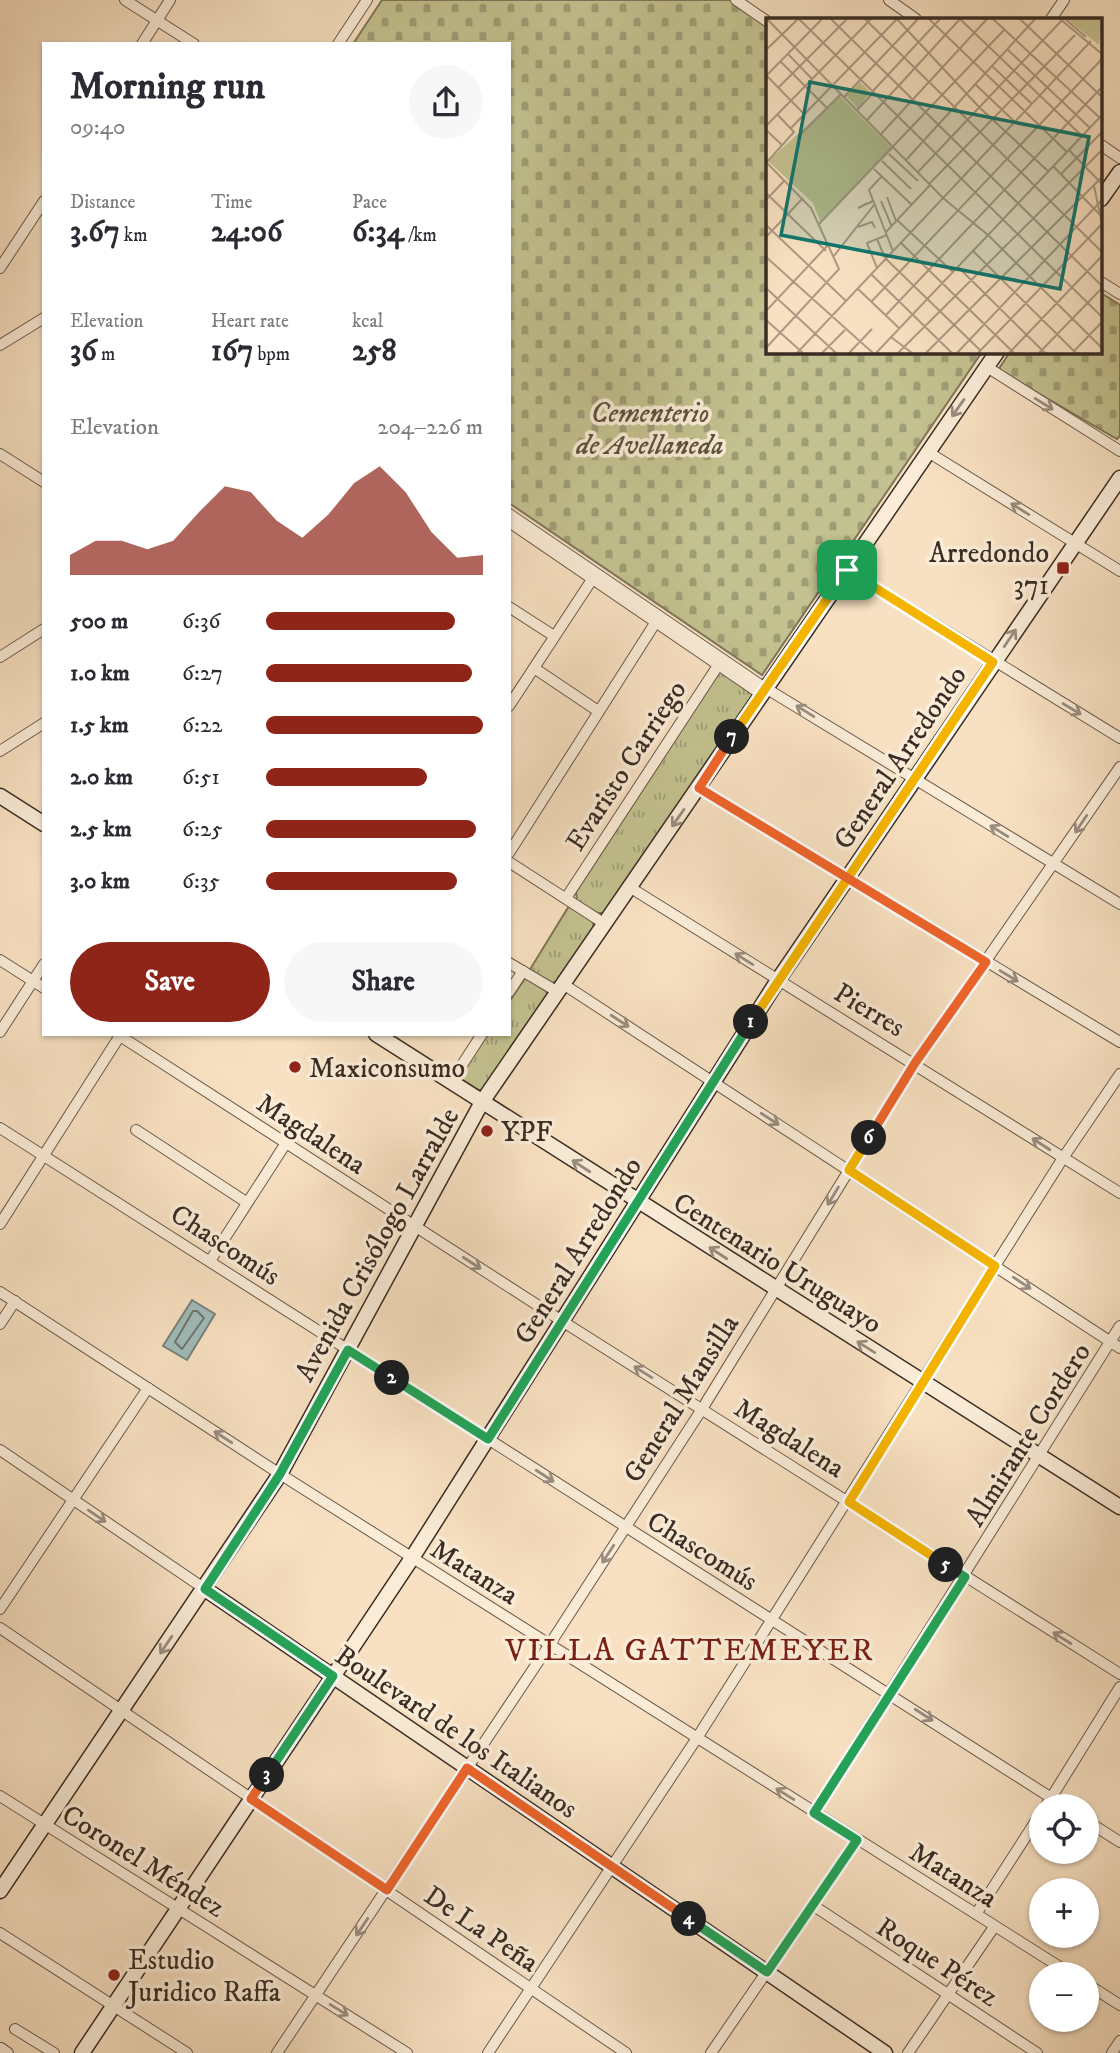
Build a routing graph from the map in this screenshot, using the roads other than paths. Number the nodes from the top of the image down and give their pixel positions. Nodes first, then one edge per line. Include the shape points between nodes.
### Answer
1 (125, 0) edge
2 (170, 0) edge
3 (367, 0) edge
4 (736, 0) edge
5 (890, 0) edge
6 (1064, 0) edge
7 (915, 18) edge
8 (1052, 18) edge
9 (157, 20) junction
10 (766, 21) edge
11 (143, 42) edge
12 (191, 42) edge
13 (339, 42) edge
14 (1102, 146) edge
15 (1120, 158) edge
16 (1120, 172) edge
17 (1102, 198) edge
18 (42, 204) edge
19 (0, 268) edge
20 (1102, 283) edge
21 (1120, 294) edge
22 (42, 319) edge
23 (0, 345) edge
24 (996, 354) edge
25 (987, 368) junction
26 (1120, 451) edge
27 (928, 452) junction
28 (0, 454) edge
29 (1120, 478) edge
30 (42, 481) edge
31 (511, 515) edge
32 (511, 523) edge
33 (1074, 543) junction
34 (847, 570) junction
35 (1120, 571) edge
36 (594, 576) junction
37 (511, 608) edge
38 (658, 619) junction
39 (42, 630) edge
40 (554, 636) junction
41 (0, 657) edge
42 (720, 661) junction
43 (993, 662) junction
44 (534, 668) junction
45 (764, 691) junction
46 (511, 703) edge
47 (598, 711) junction
48 (42, 724) edge
49 (1120, 738) edge
50 (0, 751) edge
51 (1120, 767) edge
52 (915, 779) junction
53 (699, 788) junction
54 (0, 796) edge
55 (42, 821) edge
56 (511, 850) edge
57 (511, 863) edge
58 (1054, 864) junction
59 (846, 877) junction
60 (631, 888) junction
61 (566, 898) junction
62 (1120, 904) edge
63 (606, 924) junction
64 (0, 960) edge
65 (986, 962) junction
66 (511, 964) edge
67 (42, 967) edge
68 (523, 971) junction
69 (778, 979) junction
70 (33, 981) junction
71 (42, 987) edge
72 (560, 988) junction
73 (511, 989) edge
74 (0, 1032) edge
75 (119, 1036) edge
76 (122, 1036) edge
77 (481, 1036) edge
78 (385, 1037) edge
79 (1120, 1042) edge
80 (915, 1063) junction
81 (1120, 1074) edge
82 (713, 1081) junction
83 (451, 1082) junction
84 (482, 1102) junction
85 (0, 1128) edge
86 (136, 1130) dead end
87 (285, 1143) junction
88 (44, 1155) junction
89 (1063, 1158) junction
90 (849, 1170) junction
91 (1120, 1193) edge
92 (246, 1202) junction
93 (639, 1202) junction
94 (0, 1224) edge
95 (415, 1226) junction
96 (210, 1261) junction
97 (995, 1266) junction
98 (776, 1290) junction
99 (0, 1292) edge
100 (15, 1301) junction
101 (562, 1321) junction
102 (0, 1324) edge
103 (1120, 1326) edge
104 (1110, 1342) junction
105 (1120, 1348) edge
106 (348, 1350) junction
107 (924, 1383) junction
108 (148, 1388) junction
109 (702, 1409) junction
110 (488, 1439) junction
111 (0, 1450) edge
112 (1040, 1457) junction
113 (280, 1474) junction
114 (72, 1498) junction
115 (849, 1502) junction
116 (1120, 1507) edge
117 (625, 1527) junction
118 (412, 1558) junction
119 (965, 1577) junction
120 (205, 1589) junction
121 (0, 1609) edge
122 (772, 1620) junction
123 (0, 1628) edge
124 (550, 1644) junction
125 (1120, 1674) edge
126 (333, 1676) junction
127 (1120, 1687) edge
128 (890, 1693) junction
129 (121, 1712) junction
130 (697, 1738) junction
131 (467, 1768) junction
132 (1037, 1794) edge
133 (1054, 1794) edge
134 (0, 1796) edge
135 (251, 1799) junction
136 (814, 1813) junction
137 (44, 1824) junction
138 (1099, 1829) edge
139 (1029, 1832) edge
140 (857, 1840) junction
141 (1120, 1842) edge
142 (613, 1867) junction
143 (387, 1890) junction
144 (0, 1892) edge
145 (814, 1906) junction
146 (178, 1908) junction
147 (976, 1914) junction
148 (994, 1927) junction
149 (0, 1933) edge
150 (1051, 1962) edge
151 (767, 1972) junction
152 (531, 1988) junction
153 (1099, 1990) edge
154 (948, 1994) junction
155 (316, 1996) junction
156 (1118, 2000) edge
157 (114, 2005) junction
158 (15, 2029) dead end
159 (1120, 2041) edge
160 (1, 2049) edge
161 (8, 2053) edge
162 (54, 2053) edge
163 (82, 2053) edge
164 (187, 2053) edge
165 (277, 2053) edge
166 (407, 2053) edge
167 (488, 2053) edge
168 (626, 2053) edge
169 (711, 2053) edge
170 (885, 2053) edge
171 (908, 2053) edge
172 (1037, 2053) edge
173 (1112, 2053) edge

1 - 9 street
2 - 9 street
3 - 13 street
4 - 10 street
5 - 7 street
6 - 8 street
9 - 11 street
9 - 12 street
14 - 15 street
16 - 17 street
18 - 19 street
20 - 21 street
22 - 23 street
24 - 25 street, Avenida Crisólogo Larralde
25 -> 26 street
25 -> 27 street, Avenida Crisólogo Larralde
33 -> 27 street
27 - 34 street, Avenida Crisólogo Larralde
28 - 30 street
29 - 33 street, General Arredondo
31 - 36 street
32 - 36 street
33 - 35 street
43 -> 33 street, General Arredondo
34 - 43 street
34 - 45 street, Avenida Crisólogo Larralde
36 - 38 street
36 - 40 street
37 - 40 street
38 - 42 street
38 - 47 street
39 - 41 street
40 - 44 street
42 - 45 street
42 - 61 street, Evaristo Carriego
43 -> 49 street
43 - 52 street, General Arredondo
44 - 46 street
44 - 47 street
52 -> 45 street
45 - 53 street, Avenida Crisólogo Larralde
47 - 56 street
48 - 50 street
51 -> 58 street, General Mansilla
58 -> 52 street
52 - 59 street, General Arredondo
53 - 59 street
53 -> 60 street, Avenida Crisólogo Larralde
54 - 55 street
57 - 61 street
58 - 62 street
58 - 65 street, General Mansilla
59 - 65 street
59 - 69 street, General Arredondo
60 - 63 street, Avenida Crisólogo Larralde
69 -> 60 street, Pierres
61 - 63 street
63 - 72 street, Avenida Crisólogo Larralde
64 - 70 street
65 -> 79 street
65 - 80 street, General Mansilla
66 - 68 street
67 - 70 street
68 - 72 street
68 - 73 street
69 - 80 street, Pierres
69 - 82 street, General Arredondo
70 - 71 street
70 - 74 street
72 -> 82 street
72 - 84 street, Avenida Crisólogo Larralde
75 - 88 street
76 - 87 street, Magdalena
77 - 83 street
78 - 83 street, Centenario Uruguayo
89 -> 80 street, Pierres
80 - 90 street, General Mansilla
81 - 89 street
82 -> 90 street
82 - 93 street, General Arredondo
83 - 84 street, Centenario Uruguayo
93 -> 84 street, Centenario Uruguayo
84 - 95 street, Avenida Crisólogo Larralde
85 - 88 street, Chascomús
86 - 92 street
87 - 92 street
87 - 95 street, Magdalena
88 - 94 street
88 - 96 street, Chascomús
89 - 91 street, Pierres
89 - 97 street
90 - 97 street
90 -> 98 street, General Mansilla
92 - 96 street
98 -> 93 street, Centenario Uruguayo
93 - 101 street, General Arredondo
95 -> 101 street, Magdalena
95 - 106 street, Avenida Crisólogo Larralde
96 - 106 street, Chascomús
97 -> 104 street
97 - 107 street
107 -> 98 street, Centenario Uruguayo
98 - 109 street, General Mansilla
99 - 100 street, Matanza
100 - 102 street
100 - 108 street, Matanza
109 -> 101 street, Magdalena
101 - 110 street, General Arredondo
103 - 104 street, Almirante Cordero
104 - 105 street
104 - 112 street, Almirante Cordero
106 - 110 street, Chascomús
106 - 113 street, Avenida Crisólogo Larralde
107 - 112 street, Centenario Uruguayo
107 - 115 street
113 -> 108 street, Matanza
108 - 114 street
109 - 115 street, Magdalena
109 - 117 street, General Mansilla
110 -> 117 street, Chascomús
110 - 118 street, General Arredondo
111 - 114 street, Boulevard de los Italianos
112 - 116 street, Centenario Uruguayo
112 - 119 street, Almirante Cordero
113 - 118 street, Matanza
113 - 120 street, Avenida Crisólogo Larralde
114 -> 120 street, Boulevard de los Italianos
114 - 121 street
115 - 119 street, Magdalena
115 - 122 street
117 - 122 street, Chascomús
117 -> 124 street, General Mansilla
118 - 124 street, Matanza
118 - 126 street, General Arredondo
125 -> 119 street, Magdalena
119 - 128 street, Almirante Cordero
120 - 126 street, Boulevard de los Italianos
120 -> 129 street, Avenida Crisólogo Larralde
122 - 128 street, Chascomús
122 - 130 street
123 - 129 street, De La Peña
124 - 130 street, Matanza
124 - 131 street, General Mansilla
126 - 131 street, Boulevard de los Italianos
126 - 135 street, General Arredondo
127 - 133 street
128 -> 132 street, Chascomús
128 - 136 street, Almirante Cordero
129 - 135 street, De La Peña
129 - 137 street, Avenida Crisólogo Larralde
136 -> 130 street, Matanza
130 - 142 street
131 - 142 street, Boulevard de los Italianos
131 - 143 street, General Mansilla
134 - 137 street, Coronel Méndez
135 - 143 street, De La Peña
135 - 146 street, General Arredondo
136 - 140 street, Matanza
137 - 144 street, Avenida Crisólogo Larralde
137 - 146 street, Coronel Méndez
138 - 141 street
139 - 147 street
140 - 145 street
140 - 147 street, Matanza
142 - 151 street, Boulevard de los Italianos
142 - 152 street
143 - 152 street, De La Peña
143 -> 155 street, General Mansilla
145 - 151 street
145 - 154 street, Roque Pérez
146 - 155 street, Coronel Méndez
146 - 157 street, General Arredondo
147 - 148 street, Matanza
148 - 150 street, Matanza
148 - 154 street
149 - 157 street
151 - 169 street
151 - 170 street, Boulevard de los Italianos
152 - 167 street
152 - 168 street, De La Peña
153 - 156 street
154 - 171 street
154 - 172 street, Roque Pérez
155 - 165 street, General Mansilla
155 -> 166 street, Coronel Méndez
157 - 163 street, General Arredondo
157 - 164 street
158 - 162 street
159 - 173 street
160 - 161 street

